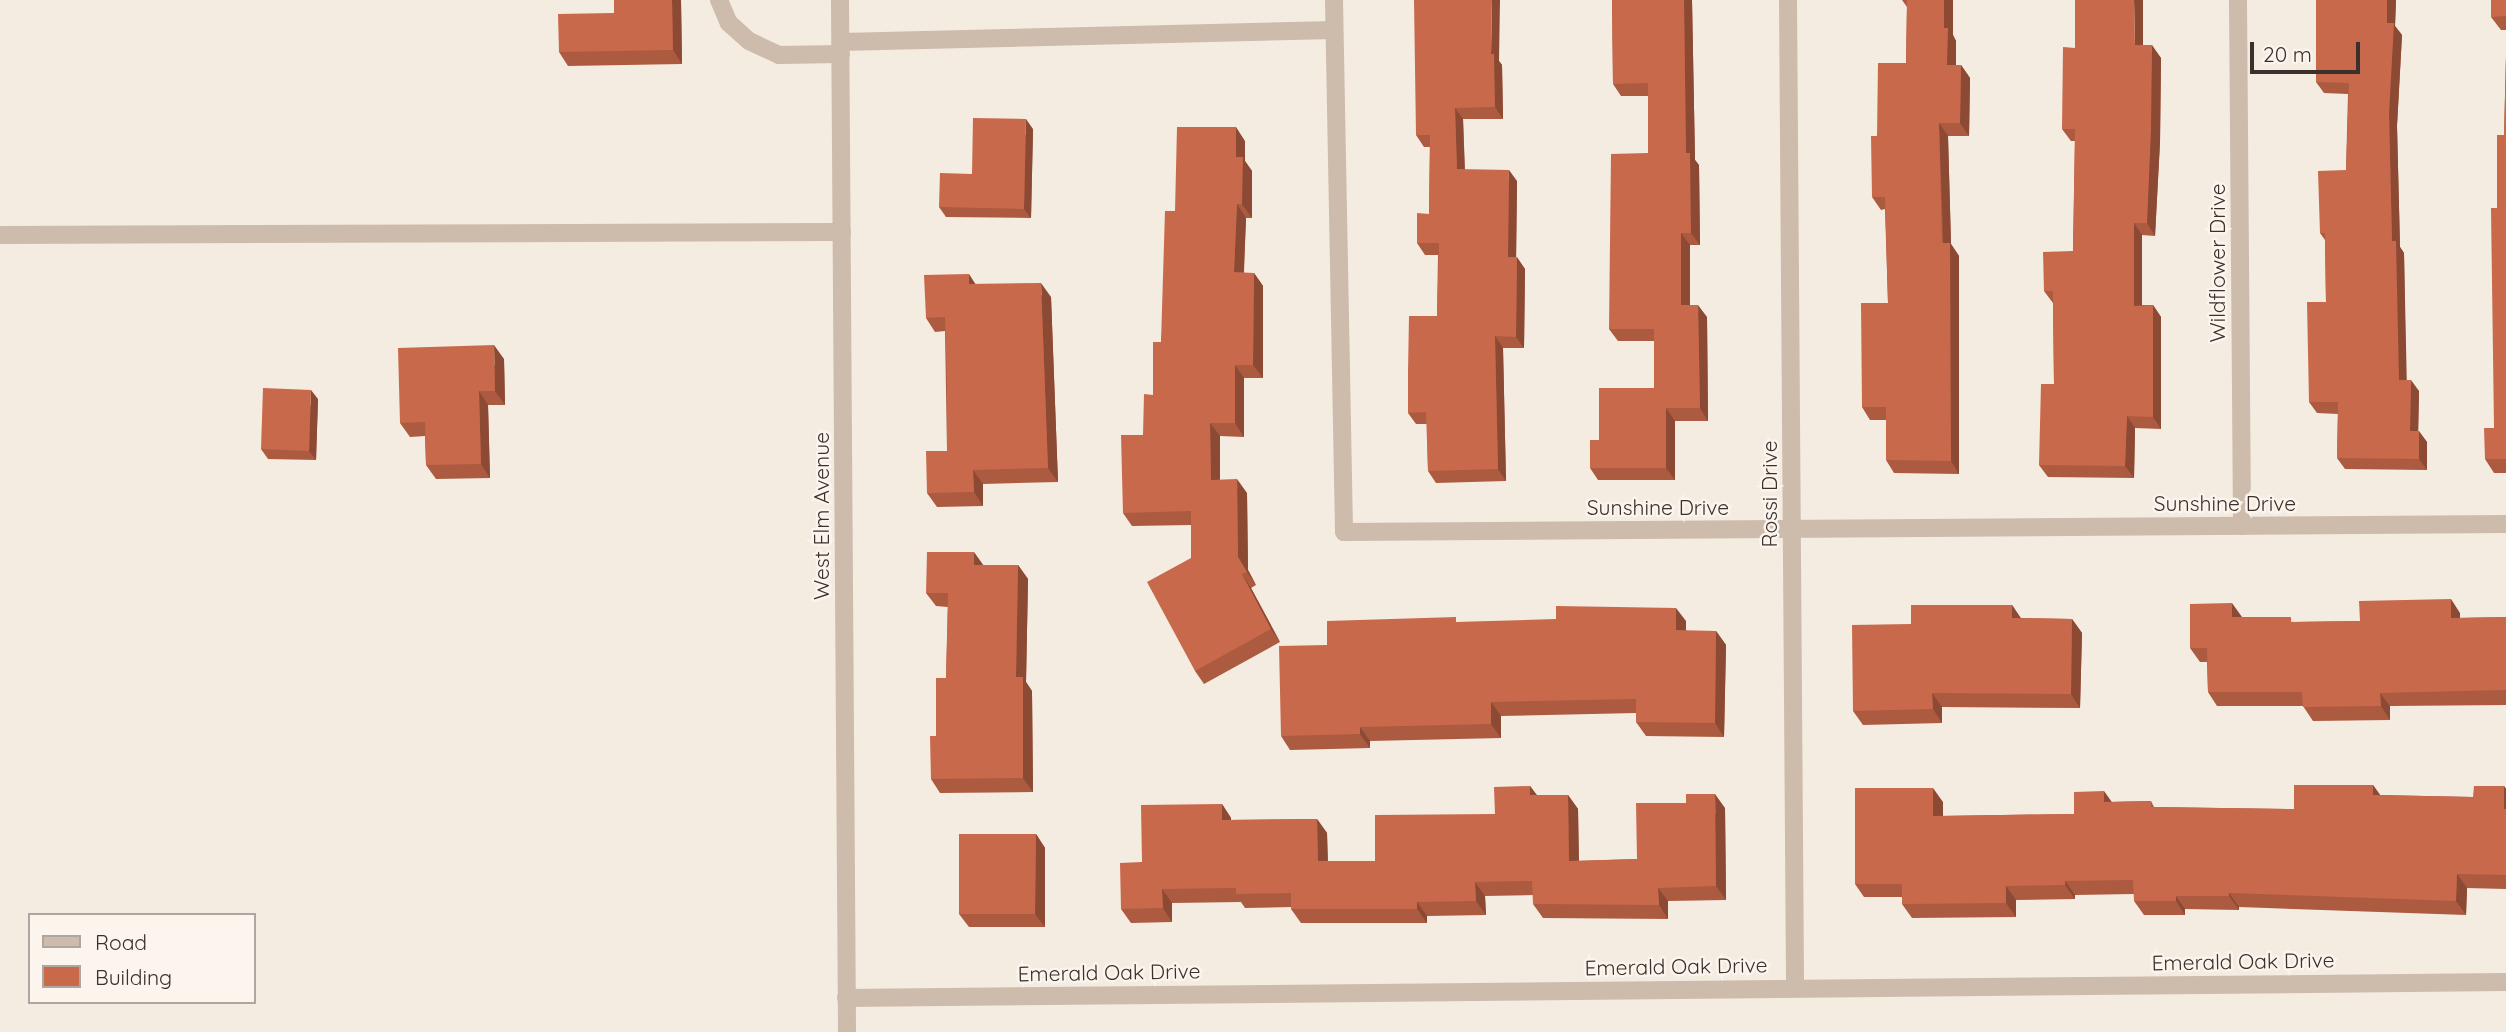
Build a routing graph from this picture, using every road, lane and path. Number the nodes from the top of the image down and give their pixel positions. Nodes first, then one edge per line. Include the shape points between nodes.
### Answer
1 (719, 0) edge
2 (840, 0) edge
3 (1334, 0) edge
4 (1788, 0) edge
5 (2238, 0) edge
6 (1335, 30) junction
7 (841, 48) junction
8 (842, 232) junction
9 (0, 235) edge
10 (2506, 524) edge
11 (2242, 526) junction
12 (1792, 529) junction
13 (2506, 982) edge
14 (1795, 988) junction
15 (846, 998) junction
16 (847, 1032) edge

1 - 7 street via 729,23 749,41 779,55
2 - 7 street, West Elm Avenue
3 - 6 street, Sunshine Drive
4 - 12 street, Rossi Drive
5 - 11 street, Wildflower Drive
6 - 7 street
6 - 12 street, Sunshine Drive via 1344,532
7 - 8 street, West Elm Avenue
8 - 9 street
8 - 15 street, West Elm Avenue
10 - 11 street, Sunshine Drive
11 - 12 street, Sunshine Drive
12 - 14 street, Rossi Drive
13 - 14 street, Emerald Oak Drive
14 - 15 street, Emerald Oak Drive
15 - 16 street, West Elm Avenue

